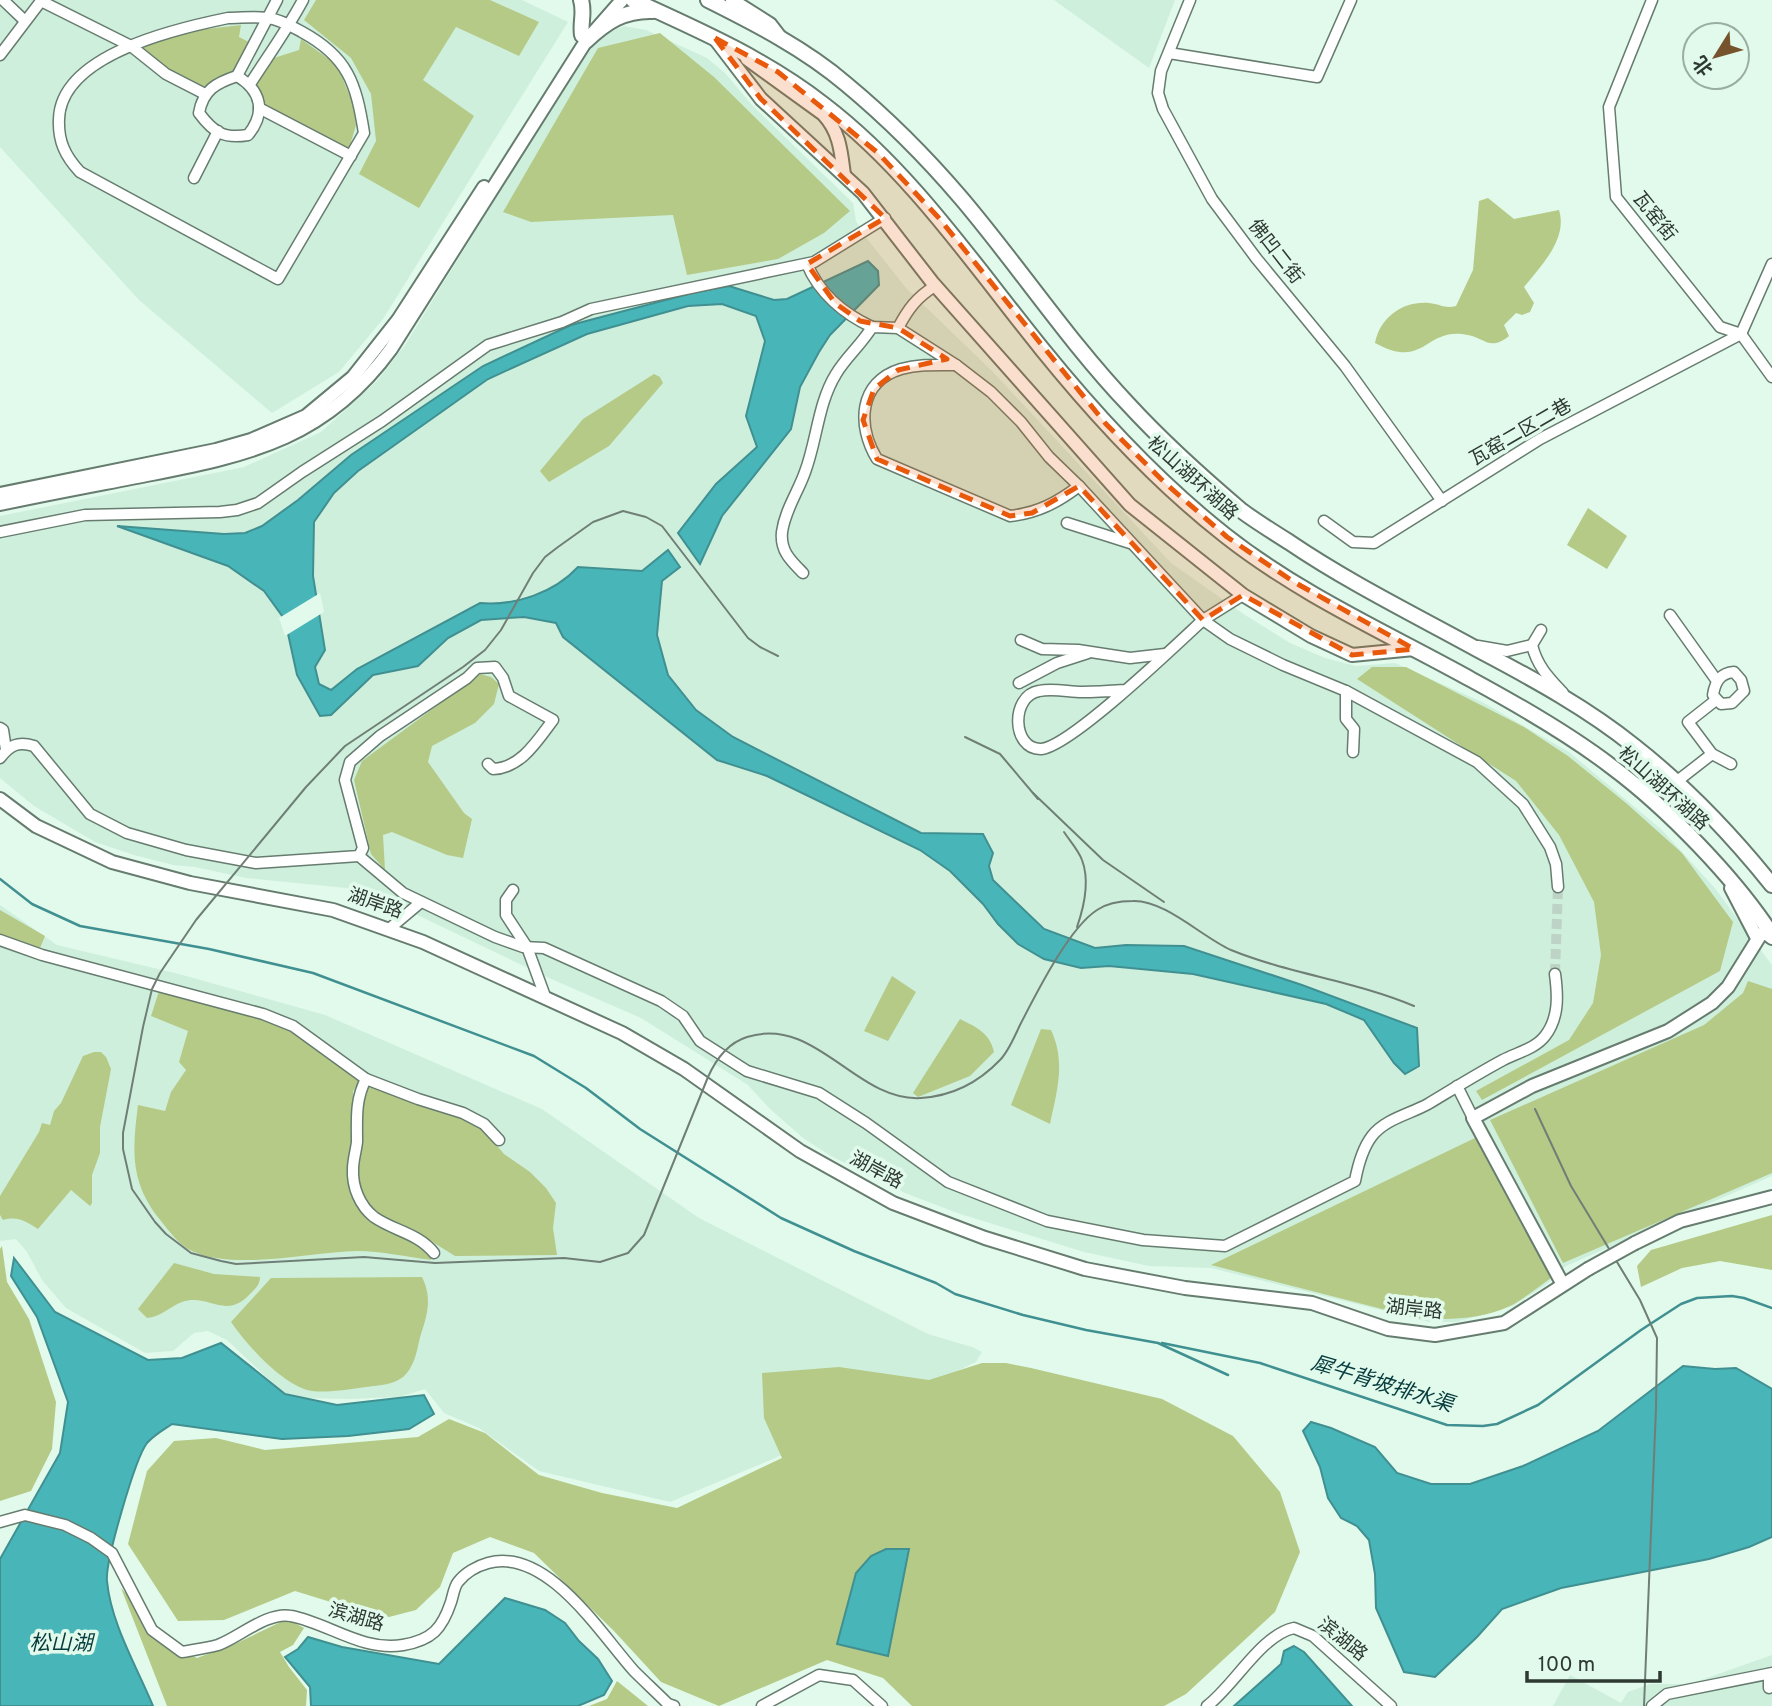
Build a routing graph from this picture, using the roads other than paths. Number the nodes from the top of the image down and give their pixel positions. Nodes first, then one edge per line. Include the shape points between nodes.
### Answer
1 (3, 0) edge
2 (276, 0) edge
3 (303, 0) edge
4 (580, 0) edge
5 (614, 0) edge
6 (622, 0) edge
7 (633, 0) edge
8 (708, 0) edge
9 (732, 0) edge
10 (1190, 0) edge
11 (1351, 0) edge
12 (1652, 0) edge
13 (658, 11) junction
14 (267, 18) junction
15 (26, 21) junction
16 (289, 25) junction
17 (584, 38) junction
18 (715, 38) junction
19 (783, 40) junction
20 (255, 44) junction
21 (131, 46) junction
22 (736, 50) junction
23 (270, 52) junction
24 (1169, 53) junction
25 (0, 55) edge
26 (237, 76) junction
27 (250, 84) junction
28 (205, 94) junction
29 (259, 108) junction
30 (218, 131) junction
31 (351, 156) junction
32 (844, 175) junction
33 (194, 178) dead end
34 (885, 218) junction
35 (807, 264) junction
36 (1772, 264) edge
37 (935, 286) junction
38 (872, 327) junction
39 (898, 328) junction
40 (1741, 334) junction
41 (956, 365) junction
42 (1772, 377) edge
43 (1079, 486) junction
44 (0, 494) edge
45 (1442, 501) junction
46 (0, 504) edge
47 (1324, 521) dead end
48 (1067, 523) dead end
49 (0, 533) edge
50 (1134, 544) junction
51 (803, 573) dead end
52 (1243, 595) junction
53 (1670, 615) dead end
54 (1203, 620) junction
55 (1541, 630) dead end
56 (1021, 640) dead end
57 (1462, 641) junction
58 (1532, 645) junction
59 (1414, 649) junction
60 (1091, 652) junction
61 (1166, 654) junction
62 (1717, 681) junction
63 (1019, 684) dead end
64 (1125, 690) junction
65 (1346, 691) junction
66 (1716, 700) junction
67 (1570, 702) junction
68 (0, 728) edge
69 (1353, 752) dead end
70 (3, 754) edge
71 (1712, 754) junction
72 (488, 764) dead end
73 (1731, 764) dead end
74 (1676, 782) junction
75 (0, 799) edge
76 (359, 856) junction
77 (1720, 869) junction
78 (1772, 885) edge
79 (1558, 887) tunnel mouth
80 (513, 890) dead end
81 (421, 902) junction
82 (389, 929) junction
83 (1772, 936) edge
84 (0, 940) edge
85 (1755, 942) junction
86 (527, 947) junction
87 (1555, 974) tunnel mouth
88 (546, 999) junction
89 (366, 1079) junction
90 (1457, 1086) junction
91 (1473, 1118) junction
92 (499, 1140) dead end
93 (1772, 1197) edge
94 (434, 1253) dead end
95 (1562, 1283) junction
96 (0, 1522) edge
97 (1770, 1673) edge
98 (1769, 1688) dead end
99 (674, 1706) edge
100 (762, 1706) edge
101 (882, 1706) edge
102 (1207, 1706) edge
103 (1391, 1706) edge
104 (1652, 1706) edge

1 - 15 street
2 - 14 street
3 - 16 street
4 - 17 main road
5 - 17 street
6 - 17 street
7 - 13 main road, 松山湖环湖路
8 - 19 main road, 松山湖环湖路
9 - 19 street via 770,23
10 - 24 street, 佛凹二街
11 - 24 street via 1317,77
12 - 40 street, 瓦窑街 via 1609,107 1616,197 1720,327
13 - 17 main road via 618,16
13 - 18 main road, 松山湖环湖路
14 - 16 street
14 - 20 street
14 - 21 street via 207,22
15 - 21 street via 41,1
15 - 25 street
16 - 23 street
16 - 31 street via 341,60 359,100 364,133
17 - 44 street via 398,320 353,377 329,399 306,416 251,440
17 - 46 street via 391,349 375,371 330,412 277,442 225,458
18 - 22 main road, 松山湖环湖路
18 - 32 street via 761,99
19 - 57 main road, 松山湖环湖路 via 844,82 899,132 960,197 1128,404 1185,461 1245,513 1310,556
20 - 23 street
20 - 26 street
21 - 28 street via 166,74
21 - 31 street via 82,76 66,94 58,133 66,157 80,172 278,279
22 - 32 street via 834,125
22 - 59 main road, 松山湖环湖路 via 816,99 878,153 938,217 1106,424 1165,483 1227,537 1294,582
23 - 27 street
24 - 45 street, 佛凹二街 via 1158,93 1212,200 1345,366
26 - 27 street
26 - 28 street
27 - 29 street
28 - 30 street via 199,113
29 - 30 street via 257,124 248,135 231,138
29 - 31 street
30 - 33 street
32 - 34 street
34 - 35 street
34 - 37 street
35 - 38 street via 835,303
35 - 49 street via 591,309 488,345 258,503 237,510 85,515
36 - 40 street
37 - 39 street via 918,297
37 - 52 street via 1130,505
38 - 39 street
38 - 51 street via 836,373 825,396 816,439 788,510 782,534 786,556
39 - 41 street
40 - 42 street, 瓦窑街
40 - 45 street, 瓦窑二区二巷 via 1540,439
41 - 43 street via 991,392
41 - 43 street via 898,370 874,388 863,420 877,459 1010,516 1032,513
43 - 50 street
45 - 47 street, 瓦窑二区二巷 via 1374,543 1353,542
48 - 50 street
50 - 54 street
52 - 54 street
52 - 59 street via 1352,655
53 - 62 street
54 - 61 street
54 - 65 street via 1230,639
55 - 58 street
56 - 60 street via 1042,649
57 - 58 street via 1507,651
57 - 67 main road, 松山湖环湖路
58 - 67 street via 1541,669
59 - 77 main road, 松山湖环湖路 via 1554,727 1614,768
60 - 61 street via 1130,658
60 - 63 street via 1057,663
61 - 64 street
62 - 66 street
62 - 66 street via 1734,672 1744,686 1732,703
64 - 64 street via 1070,736 1048,748 1035,749 1026,743 1017,723 1021,706 1038,691
65 - 69 street via 1346,719 1354,729
65 - 79 street via 1477,762 1523,804 1550,847
66 - 71 street via 1688,722
67 - 74 main road, 松山湖环湖路 via 1632,744
68 - 70 street
70 - 76 street via 13,744 34,746 90,814 127,832 186,850 256,863
71 - 73 street
71 - 74 street
72 - 76 street via 493,769 508,769 553,720 509,696 495,667 477,668 350,762 345,780 362,848
74 - 78 main road, 松山湖环湖路 via 1743,848
75 - 82 street, 湖岸路 via 36,825 112,862 190,883 333,910
76 - 81 street
77 - 83 main road, 松山湖环湖路
77 - 85 street
80 - 86 street via 506,900 506,915
81 - 82 street
81 - 86 street
82 - 88 street, 湖岸路
83 - 85 street via 1761,934
84 - 89 street via 263,1014 293,1026
85 - 91 street via 1728,988 1668,1031 1532,1086
86 - 88 street
86 - 90 street via 544,948 661,1002 683,1016 700,1041 747,1070 819,1093 948,1182 1047,1221 1143,1240 1225,1246 1355,1181 1359,1160 1382,1126
87 - 90 street via 1557,1011 1545,1036
88 - 95 street, 湖岸路 via 622,1033 684,1069 800,1151 893,1203 1085,1269 1185,1288 1312,1303 1388,1329 1434,1335 1504,1323
89 - 92 street via 463,1113 484,1124
89 - 94 street via 356,1103 352,1168 358,1198 377,1219 416,1236
90 - 91 street
91 - 95 street
93 - 95 street, 湖岸路, bridge via 1680,1222
96 - 99 street, 滨湖路 via 25,1515 41,1518 65,1525 112,1553 152,1630 182,1652 219,1644 258,1623 289,1615 369,1644 400,1646 422,1640 441,1627 457,1583 478,1566 513,1560 553,1581 593,1620 634,1671
97 - 98 street
97 - 104 street via 1667,1694
100 - 101 street via 819,1675 853,1680
102 - 103 street, 滨湖路 via 1269,1642 1294,1628 1313,1636

